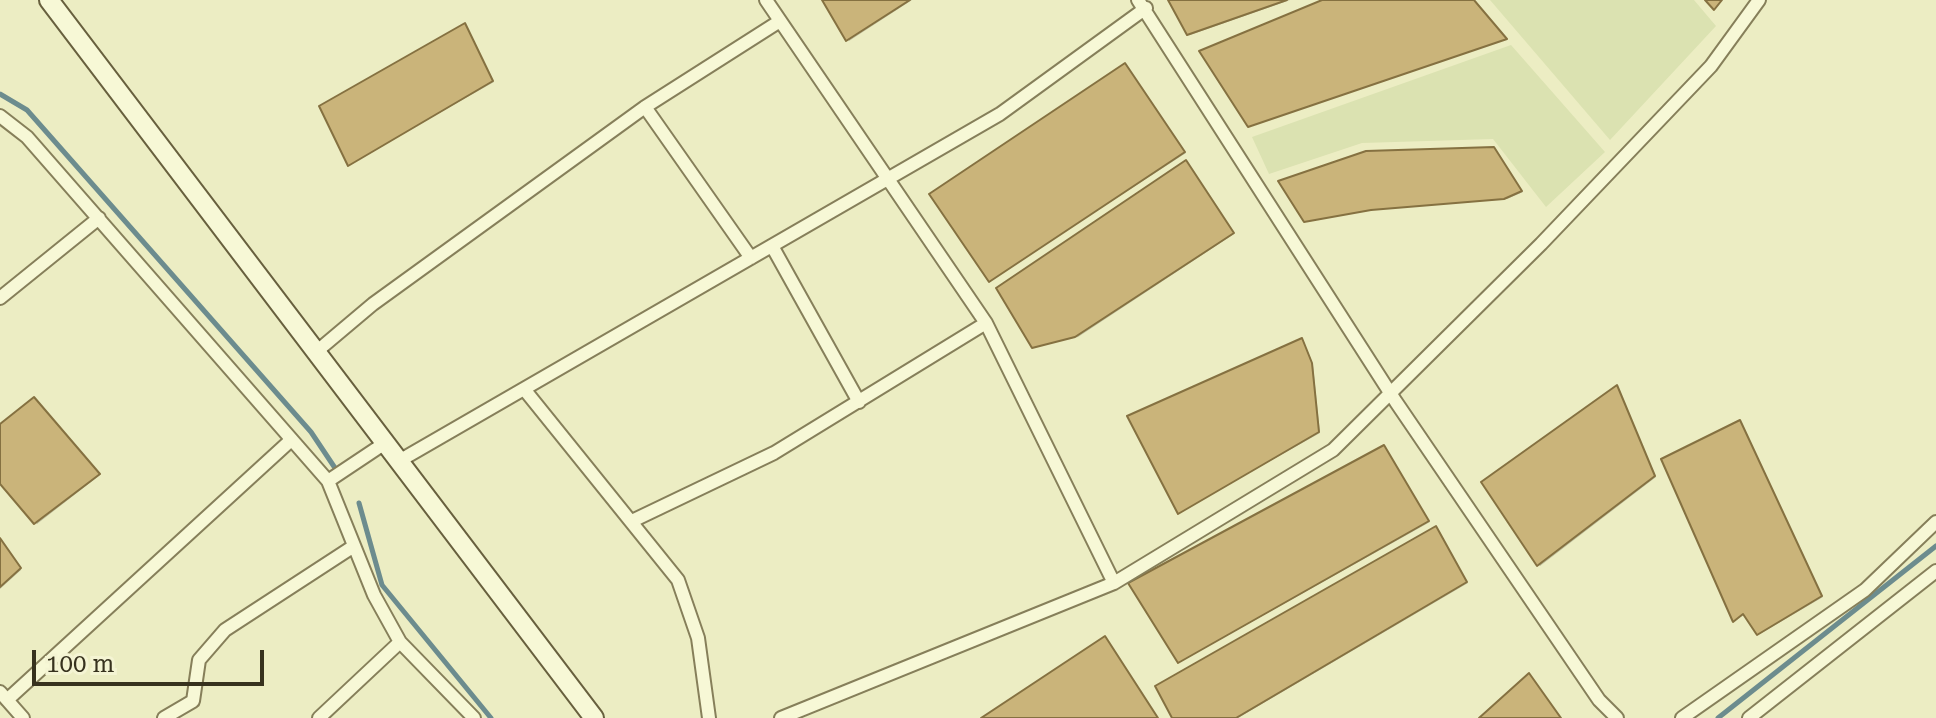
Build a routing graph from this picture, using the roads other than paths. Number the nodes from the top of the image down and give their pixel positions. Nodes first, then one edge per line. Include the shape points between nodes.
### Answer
1 (49, 0) edge
2 (766, 0) edge
3 (1759, 0) edge
4 (1142, 4) edge
5 (780, 21) junction
6 (645, 107) junction
7 (0, 116) edge
8 (890, 178) junction
9 (99, 218) junction
10 (772, 246) junction
11 (751, 258) junction
12 (0, 298) edge
13 (986, 323) junction
14 (316, 352) junction
15 (524, 389) junction
16 (1392, 395) junction
17 (859, 402) junction
18 (290, 441) junction
19 (385, 443) junction
20 (399, 461) junction
21 (328, 481) junction
22 (632, 521) junction
23 (1936, 522) edge
24 (354, 546) junction
25 (1936, 571) edge
26 (1114, 583) junction
27 (400, 642) junction
28 (4, 696) edge
29 (23, 718) edge
30 (164, 718) edge
31 (319, 718) edge
32 (474, 718) edge
33 (594, 718) edge
34 (709, 718) edge
35 (781, 718) edge
36 (1617, 718) edge
37 (1682, 718) edge
38 (1749, 718) edge

1 - 14 street
2 - 5 street
3 - 16 street via 1711,66
4 - 8 street via 1000,114
4 - 16 street
5 - 6 street
5 - 8 street
6 - 11 street
6 - 14 street via 373,304
7 - 9 street via 27,137
8 - 10 street
8 - 13 street
9 - 12 street
9 - 18 street
10 - 11 street
10 - 17 street
11 - 15 street
13 - 17 street
13 - 26 street
14 - 19 street
15 - 20 street
15 - 22 street
16 - 26 street via 1333,450
16 - 36 street via 1590,687
17 - 22 street via 774,453
18 - 21 street
18 - 28 street
19 - 20 street
19 - 21 street
20 - 33 street
21 - 24 street
22 - 34 street via 678,580 698,638
23 - 37 street via 1865,590
24 - 27 street
24 - 30 street via 225,630 199,660 193,701
25 - 38 street
26 - 35 street
27 - 31 street
27 - 32 street
28 - 29 street

